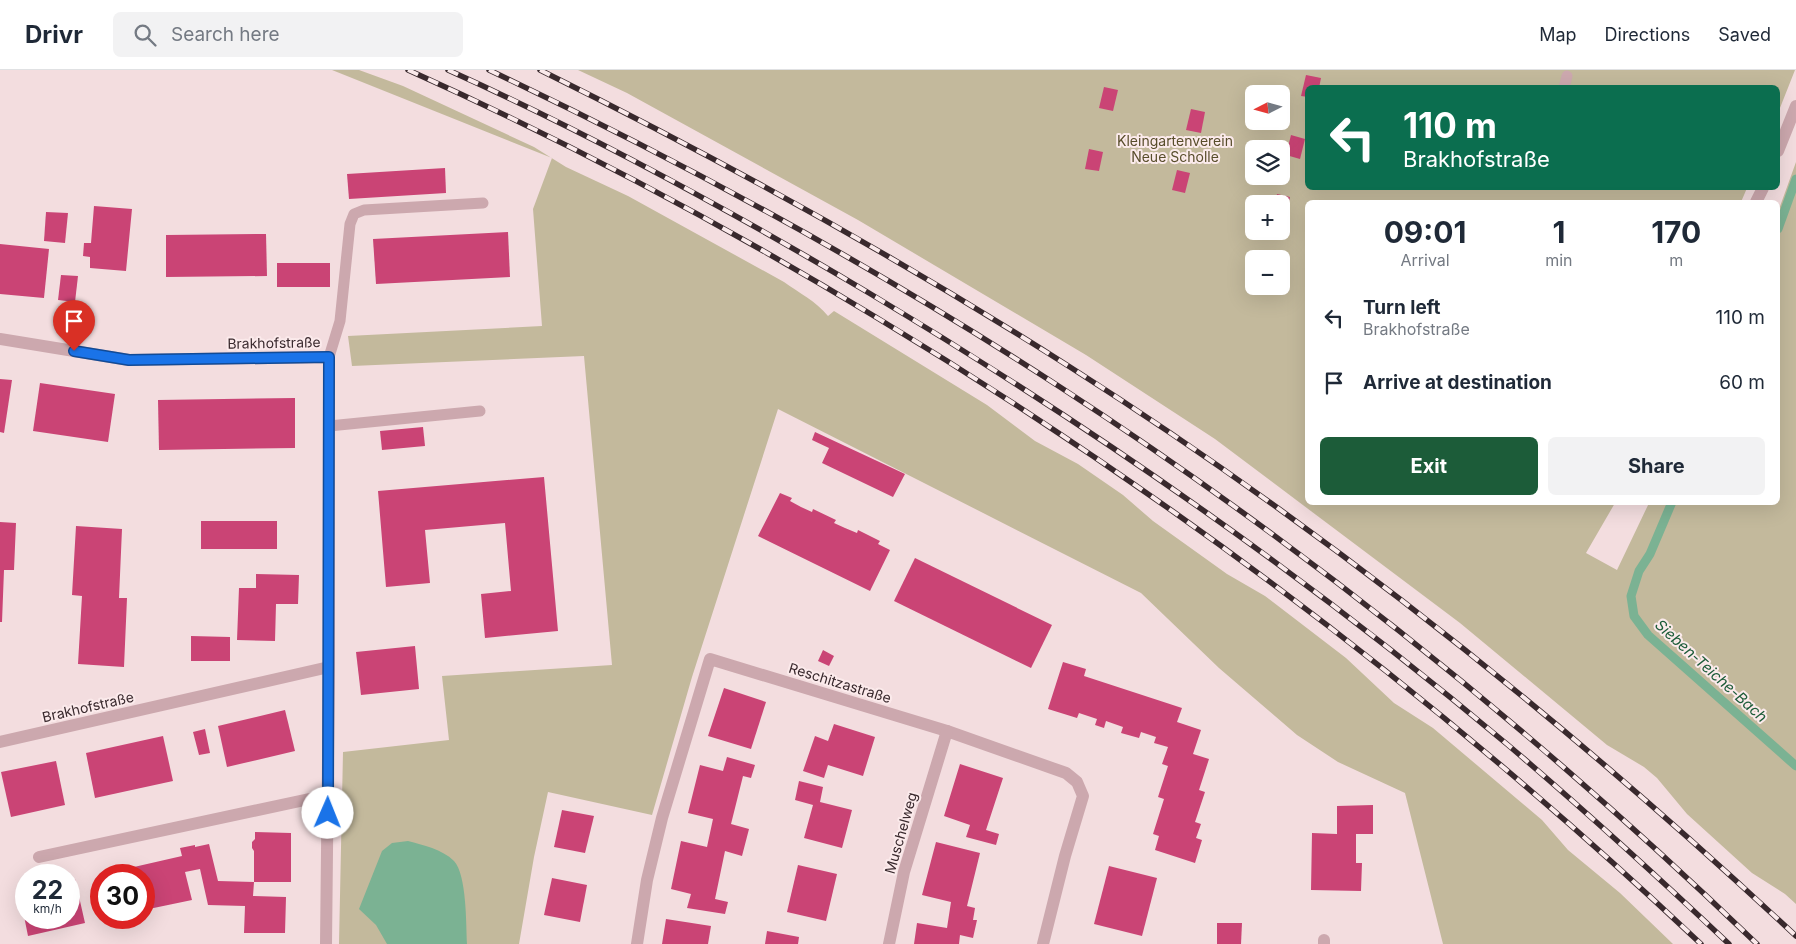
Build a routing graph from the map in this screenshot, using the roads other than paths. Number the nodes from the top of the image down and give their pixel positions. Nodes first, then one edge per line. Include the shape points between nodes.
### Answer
1 (1796, 106) edge
2 (1780, 146) edge
3 (483, 203) dead end
4 (0, 338) edge
5 (329, 357) junction
6 (480, 411) dead end
7 (329, 426) junction
8 (329, 667) junction
9 (947, 732) junction
10 (0, 742) edge
11 (328, 795) junction
12 (39, 856) dead end
13 (326, 944) edge
14 (637, 944) edge
15 (889, 944) edge
16 (1043, 944) edge

1 - 2 street
3 - 5 lane via 364,210 354,214 350,224 340,321
4 - 5 street, Brakhofstraße via 129,360
5 - 7 street, Brakhofstraße
6 - 7 lane
7 - 8 street, Brakhofstraße
8 - 10 street, Brakhofstraße
8 - 11 street, Brakhofstraße
9 - 14 street, Reschitzastraße via 710,660 662,818
9 - 15 street, Muschelweg via 904,872
9 - 16 street, Reschitzastraße via 1066,773 1077,782 1083,796
11 - 12 street
11 - 13 street, Brakhofstraße

